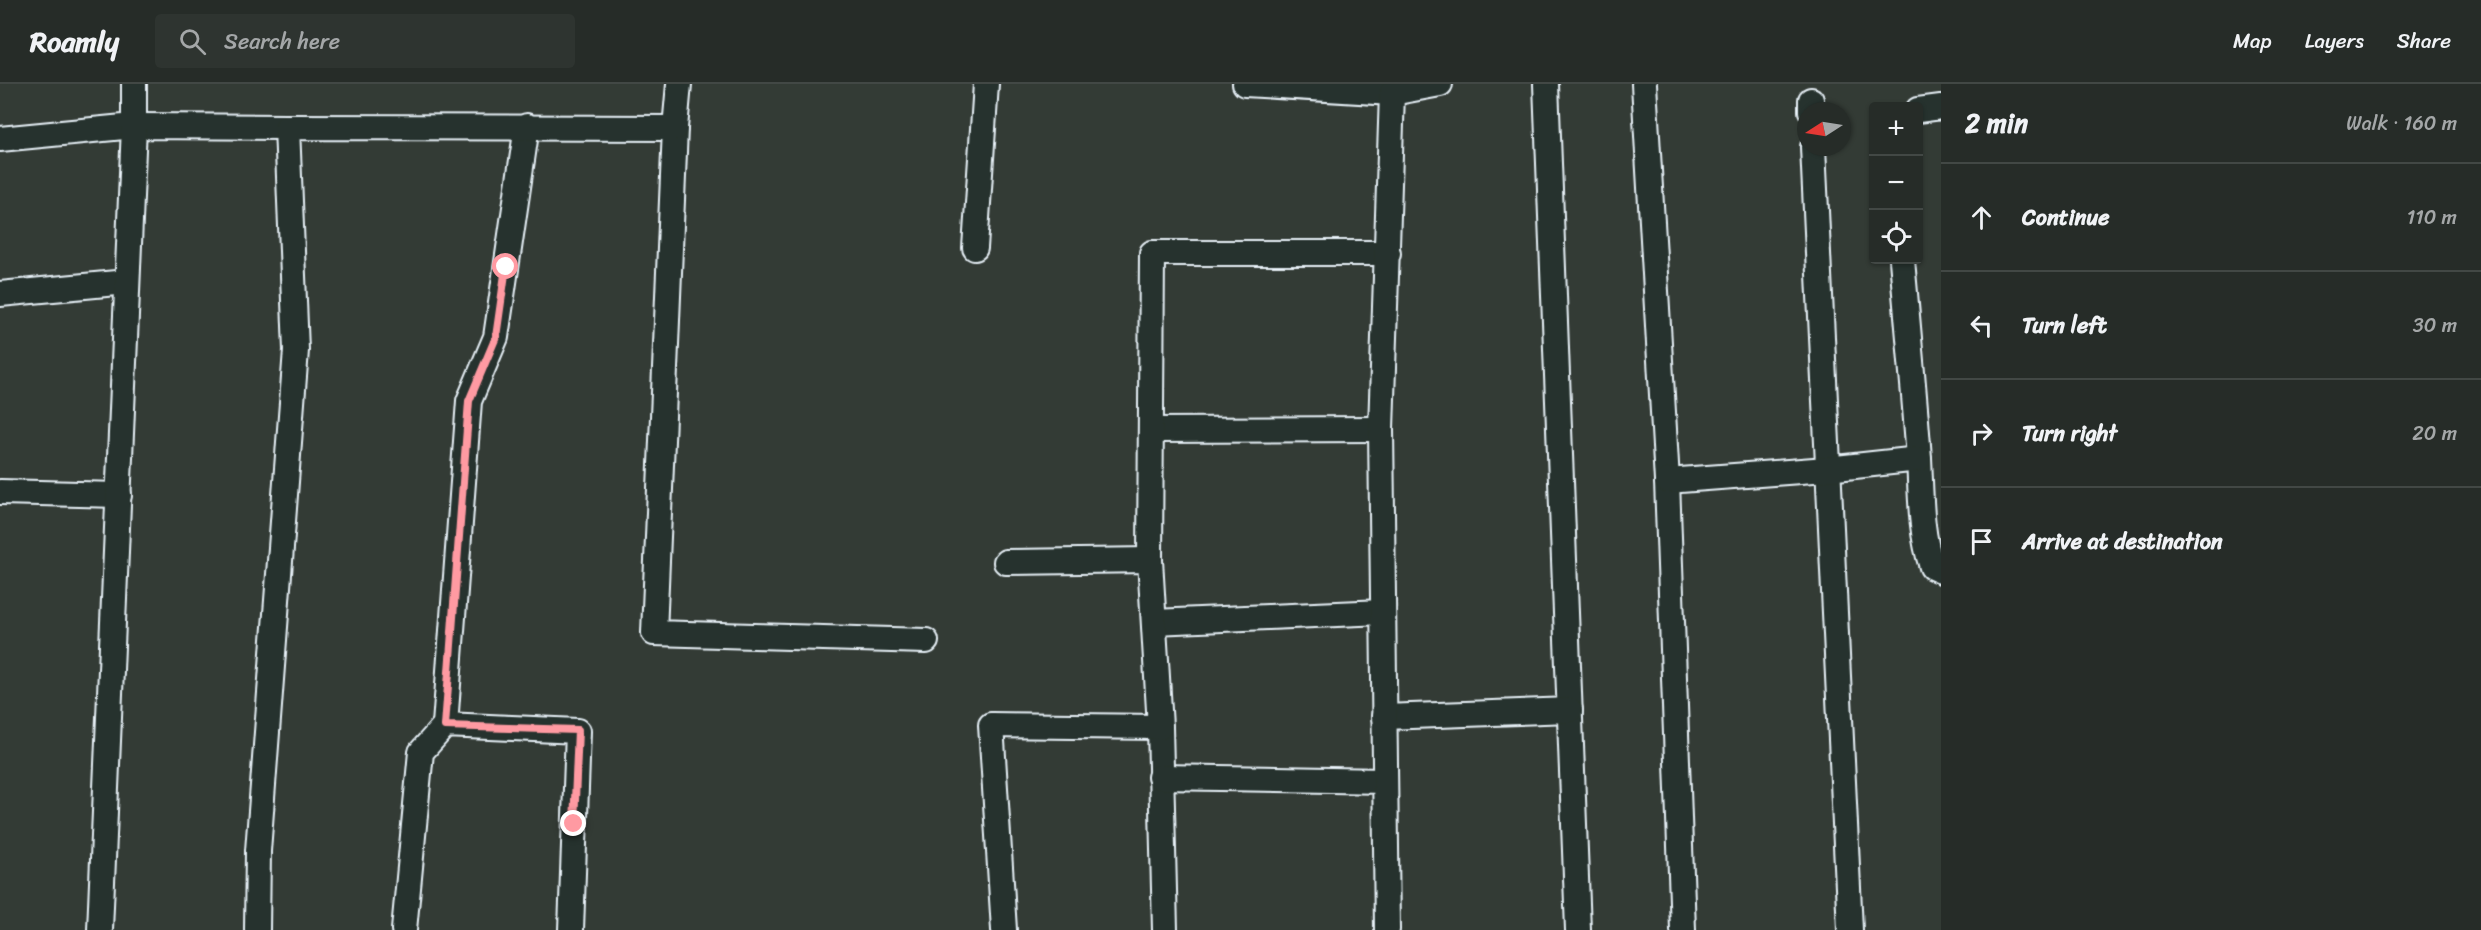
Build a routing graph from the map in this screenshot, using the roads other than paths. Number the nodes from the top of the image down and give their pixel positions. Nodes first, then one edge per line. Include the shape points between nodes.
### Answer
1 (134, 84) edge
2 (679, 84) edge
3 (986, 84) edge
4 (1245, 84) edge
5 (1440, 84) edge
6 (1546, 84) edge
7 (1644, 84) edge
8 (1392, 93) junction
9 (1941, 107) edge
10 (1923, 109) edge
11 (134, 126) junction
12 (526, 126) junction
13 (287, 128) junction
14 (675, 128) junction
15 (0, 139) edge
16 (1813, 156) edge
17 (975, 248) dead end
18 (1388, 253) junction
19 (1902, 264) edge
20 (127, 282) junction
21 (0, 294) edge
22 (1381, 429) junction
23 (1151, 430) junction
24 (1919, 459) junction
25 (1827, 469) junction
26 (1667, 481) junction
27 (0, 492) edge
28 (118, 495) junction
29 (1150, 560) junction
30 (1006, 562) dead end
31 (1941, 571) edge
32 (1383, 612) junction
33 (1154, 622) junction
34 (926, 640) dead end
35 (1570, 710) junction
36 (1384, 717) junction
37 (445, 726) junction
38 (1160, 727) junction
39 (1160, 777) junction
40 (1385, 781) junction
41 (100, 930) edge
42 (257, 930) edge
43 (404, 930) edge
44 (571, 930) edge
45 (1004, 930) edge
46 (1165, 930) edge
47 (1387, 930) edge
48 (1578, 930) edge
49 (1683, 930) edge
50 (1850, 930) edge

1 - 11 street
2 - 14 street
3 - 17 street
4 - 8 street
5 - 8 street
6 - 35 street
7 - 26 street
8 - 18 street
9 - 10 street
11 - 13 street
11 - 15 street
11 - 20 street
12 - 13 street
12 - 14 street
12 - 37 street via 496,337 469,401
13 - 42 street via 296,350 258,851
14 - 34 street via 654,633
16 - 25 street
18 - 22 street
18 - 23 street via 1152,253
19 - 24 street
20 - 21 street
20 - 28 street
22 - 23 street
22 - 32 street
23 - 29 street
24 - 25 street
24 - 31 street via 1925,547 1932,567
25 - 26 street
25 - 50 street
26 - 49 street
27 - 28 street
28 - 41 street
29 - 30 street
29 - 33 street
32 - 33 street
32 - 36 street
33 - 38 street
35 - 36 street
35 - 48 street
36 - 40 street
37 - 43 street via 421,752
37 - 44 street via 578,730
38 - 39 street
38 - 45 street via 991,725
39 - 40 street
39 - 46 street
40 - 47 street

